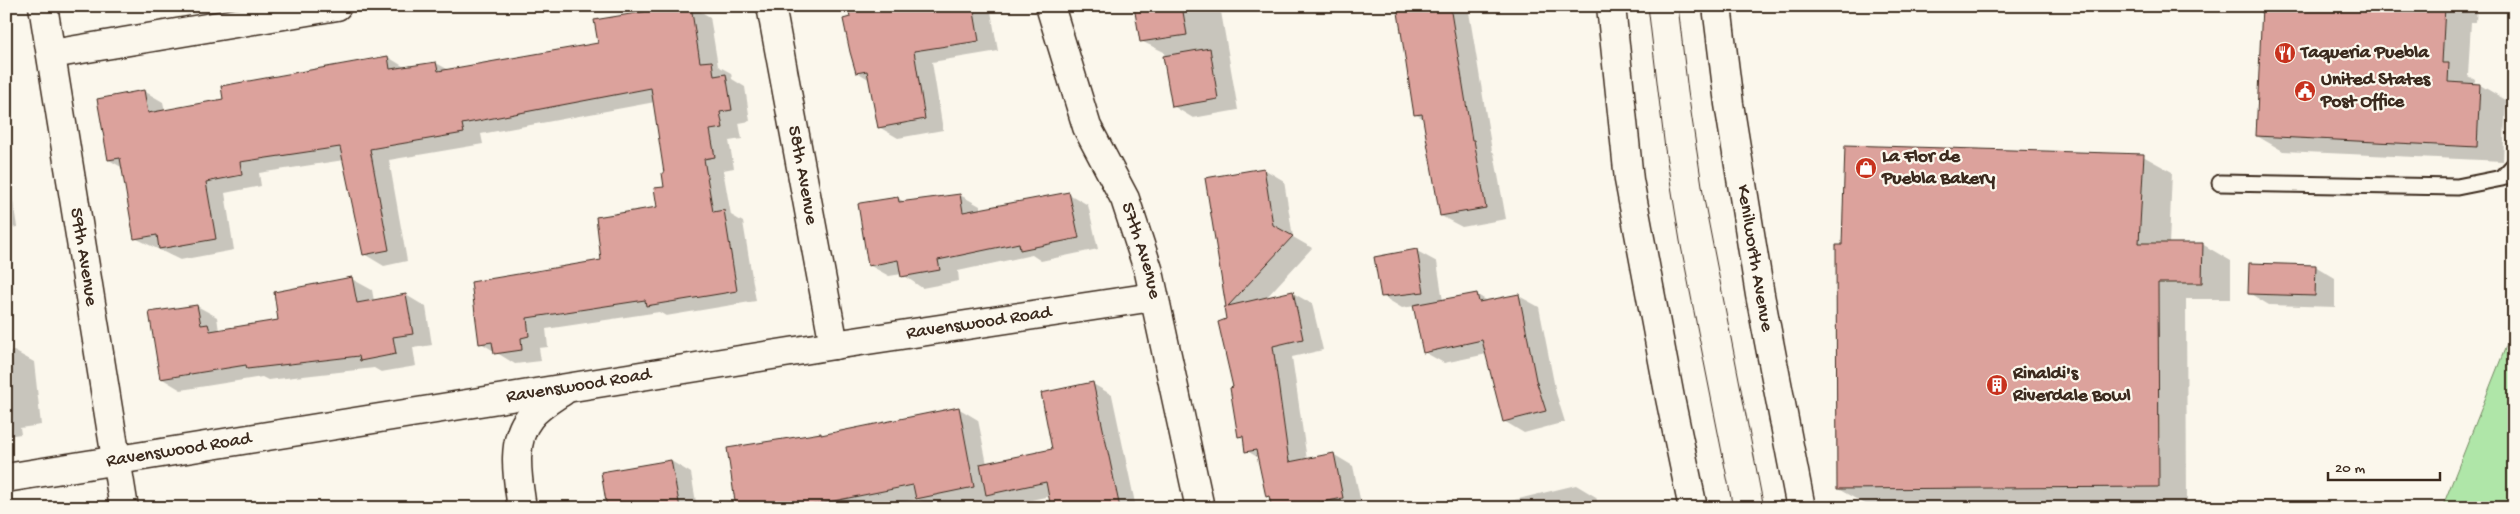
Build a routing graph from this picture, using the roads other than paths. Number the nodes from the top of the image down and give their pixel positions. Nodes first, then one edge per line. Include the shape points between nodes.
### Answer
1 (44, 6) edge
2 (337, 6) edge
3 (771, 6) edge
4 (1050, 6) edge
5 (1612, 6) edge
6 (1717, 6) edge
7 (52, 54) junction
8 (2514, 165) edge
9 (2220, 182) dead end
10 (1153, 297) junction
11 (834, 345) junction
12 (569, 388) junction
13 (116, 460) junction
14 (6, 478) edge
15 (124, 508) edge
16 (522, 508) edge
17 (1200, 508) edge
18 (1694, 508) edge
19 (1801, 508) edge

1 - 7 street, 59th Avenue
2 - 7 street
3 - 11 street, 58th Avenue
4 - 10 street, 57th Avenue via 1087,127 1125,199 1149,272
5 - 18 street via 1629,180
6 - 19 street, Kenilworth Avenue via 1729,104 1760,295
7 - 13 street, 59th Avenue
8 - 9 lane via 2502,178 2458,187
10 - 11 street, Ravenswood Road
10 - 17 street, 57th Avenue
11 - 12 street, Ravenswood Road
12 - 13 street, Ravenswood Road
12 - 16 street via 540,406 528,418 520,436 517,457
13 - 14 street, Ravenswood Road
13 - 15 street, 59th Avenue

